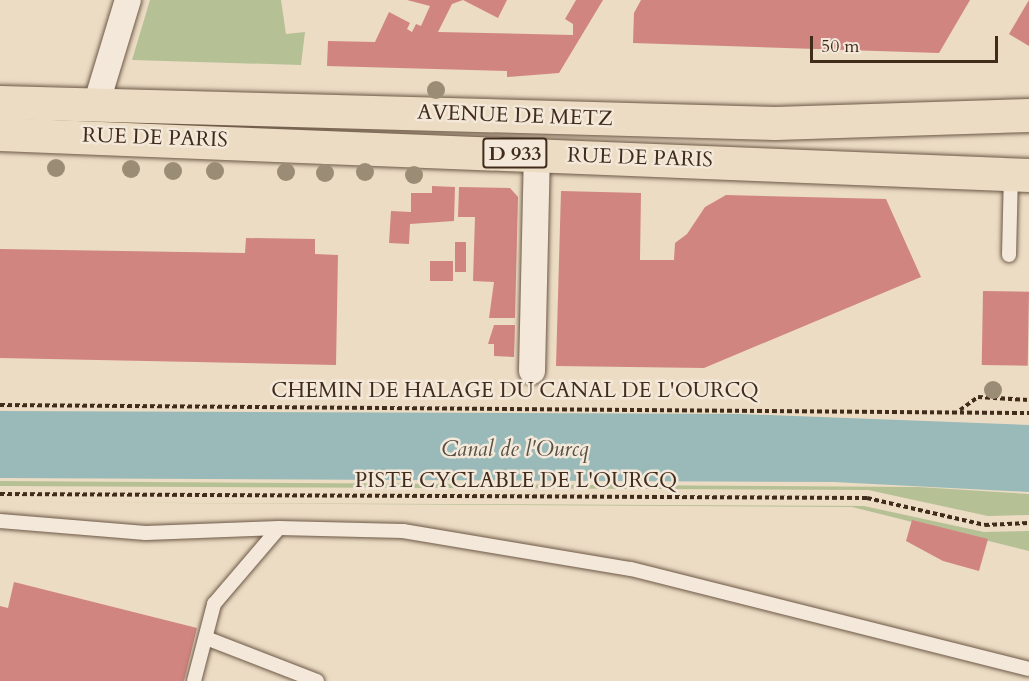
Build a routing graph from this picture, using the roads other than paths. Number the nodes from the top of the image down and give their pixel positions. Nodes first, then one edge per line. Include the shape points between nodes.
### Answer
1 (128, 0) edge
2 (0, 102) edge
3 (96, 105) junction
4 (1029, 116) edge
5 (0, 134) edge
6 (537, 154) junction
7 (1020, 175) edge
8 (1009, 255) dead end
9 (532, 372) dead end
10 (0, 521) edge
11 (279, 528) junction
12 (206, 638) junction
13 (1029, 669) edge
14 (194, 681) edge
15 (316, 681) edge

1 - 3 street
2 - 3 main road, AVENUE DE METZ / D 933
3 - 4 main road, AVENUE DE METZ / D 933 via 775,123
5 - 6 main road, RUE DE PARIS / D 933
6 - 7 main road, RUE DE PARIS / D 933
6 - 9 street
7 - 8 lane
10 - 11 lane via 146,533
11 - 12 lane via 218,597
11 - 13 lane via 403,531 632,569
12 - 14 lane
12 - 15 lane

